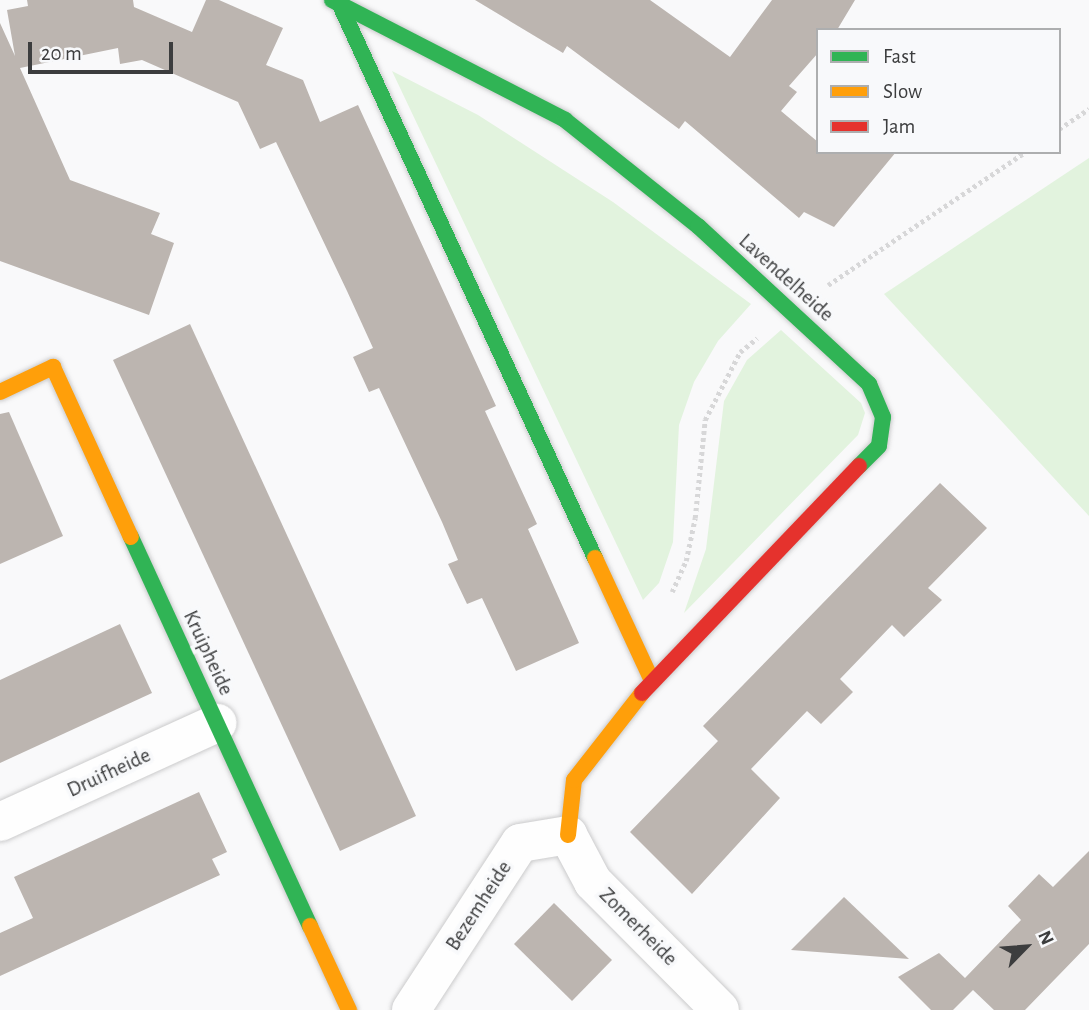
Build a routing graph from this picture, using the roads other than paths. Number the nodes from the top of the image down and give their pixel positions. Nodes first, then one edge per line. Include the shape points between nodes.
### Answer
1 (336, 1) edge
2 (0, 392) edge
3 (652, 681) junction
4 (217, 723) junction
5 (0, 822) edge
6 (568, 835) junction
7 (349, 1010) edge
8 (411, 1010) edge
9 (720, 1010) edge

1 - 3 street, Lavendelheide
1 - 3 street, Lavendelheide via 565,120 698,226 869,384 883,417 879,446
2 - 4 street, Kruipheide via 53,367
3 - 6 street, Lavendelheide via 574,780
4 - 5 street, Druifheide
4 - 7 street, Kruipheide
6 - 8 street, Bezemheide via 520,843
6 - 9 street, Zomerheide via 593,883

